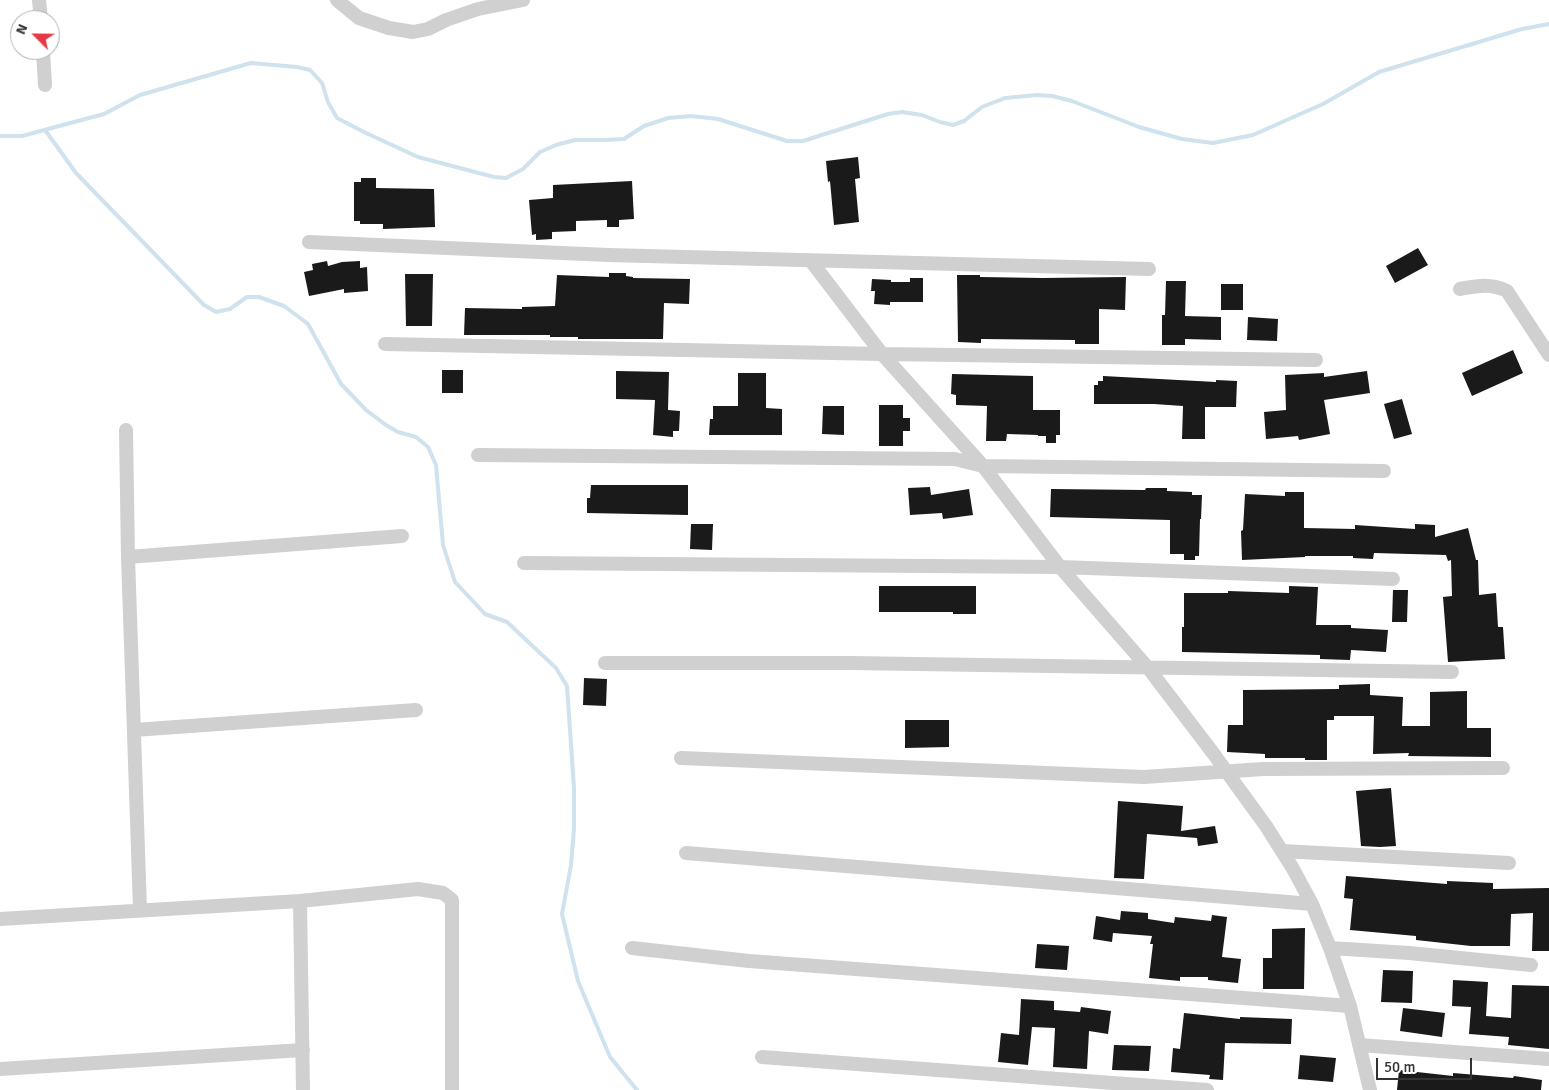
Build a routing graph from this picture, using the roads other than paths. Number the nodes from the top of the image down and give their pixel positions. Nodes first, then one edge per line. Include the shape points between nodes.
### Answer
1 (337, 0) edge
2 (523, 0) edge
3 (44, 60) edge
4 (45, 85) dead end
5 (308, 242) dead end
6 (811, 261) junction
7 (1148, 269) dead end
8 (1460, 289) dead end
9 (385, 344) dead end
10 (882, 354) junction
11 (1549, 355) edge
12 (1316, 360) dead end
13 (126, 430) dead end
14 (478, 455) dead end
15 (984, 466) junction
16 (1384, 471) dead end
17 (402, 536) dead end
18 (128, 557) junction
19 (524, 563) dead end
20 (1060, 567) junction
21 (1393, 579) dead end
22 (605, 663) dead end
23 (1149, 669) junction
24 (1452, 672) dead end
25 (416, 710) dead end
26 (134, 730) junction
27 (681, 758) dead end
28 (1503, 768) dead end
29 (1228, 772) junction
30 (1282, 852) junction
31 (686, 853) dead end
32 (1508, 863) dead end
33 (300, 901) junction
34 (1312, 904) junction
35 (140, 909) junction
36 (0, 919) edge
37 (632, 948) dead end
38 (1330, 948) junction
39 (1531, 965) dead end
40 (1350, 1006) junction
41 (1359, 1045) junction
42 (303, 1050) junction
43 (762, 1057) dead end
44 (1549, 1060) edge
45 (0, 1069) edge
46 (303, 1090) edge
47 (452, 1090) edge
48 (1207, 1090) edge
49 (1370, 1090) edge

1 - 2 street via 359,18 413,32 478,9
3 - 4 street
5 - 6 street
6 - 7 street
6 - 10 street
8 - 11 street via 1485,284 1507,290
9 - 10 street
10 - 12 street
10 - 15 street
13 - 18 street
14 - 15 street via 956,459
15 - 16 street
15 - 20 street
17 - 18 street
18 - 26 street
19 - 20 street
20 - 21 street
20 - 23 street
22 - 23 street via 849,663
23 - 24 street
23 - 29 street
25 - 26 street
26 - 35 street
27 - 29 street via 1144,777
28 - 29 street via 1311,768
29 - 30 street
30 - 32 street
30 - 34 street
31 - 34 street
33 - 35 street
33 - 42 street
33 - 47 street via 418,889 444,893 452,900
34 - 38 street
35 - 36 street
37 - 40 street via 749,961
38 - 39 street
38 - 40 street
40 - 41 street
41 - 44 street
41 - 49 street
42 - 45 street
42 - 46 street
43 - 48 street

